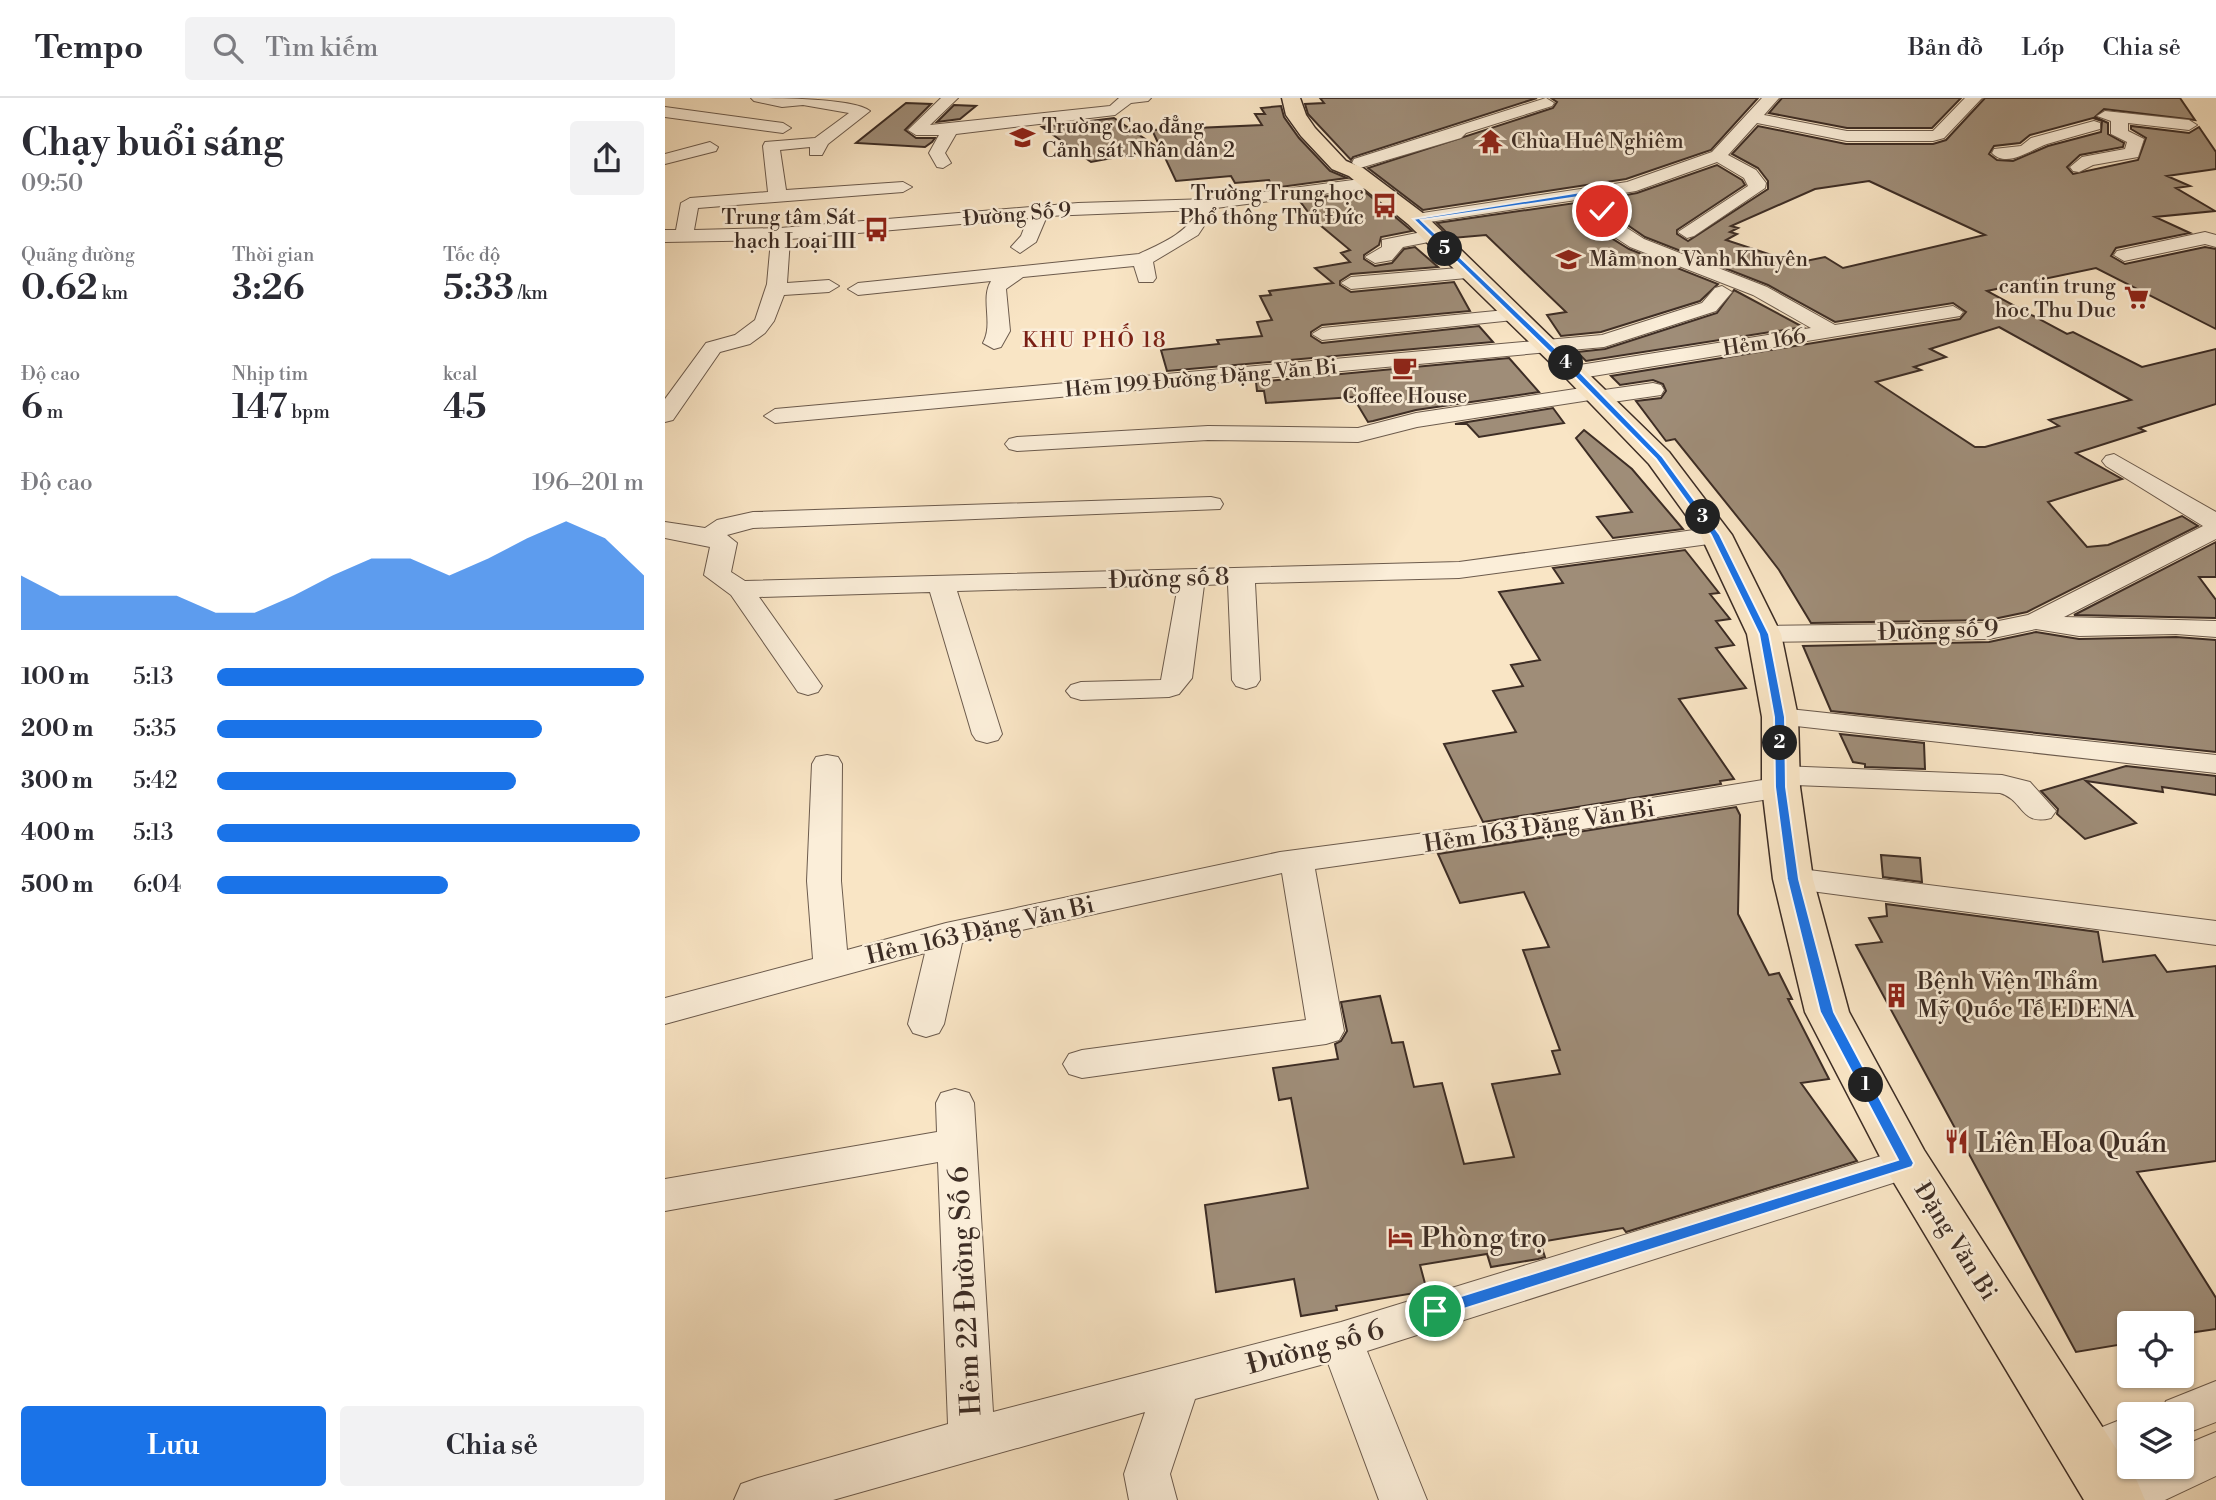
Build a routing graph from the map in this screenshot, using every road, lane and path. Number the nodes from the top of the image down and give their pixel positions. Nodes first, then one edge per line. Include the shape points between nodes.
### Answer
1 (759, 98) edge
2 (950, 98) edge
3 (1126, 98) edge
4 (1143, 98) edge
5 (1291, 98) edge
6 (1308, 98) edge
7 (1741, 98) edge
8 (1974, 98) edge
9 (2099, 98) edge
10 (805, 99) edge
11 (1769, 100) edge
12 (1546, 103) dead end
13 (999, 105) dead end
14 (665, 112) edge
15 (1752, 117) junction
16 (2104, 120) junction
17 (2047, 121) dead end
18 (2189, 125) dead end
19 (973, 127) junction
20 (783, 128) dead end
21 (950, 131) junction
22 (710, 147) dead end
23 (2000, 153) dead end
24 (1717, 156) junction
25 (665, 159) edge
26 (943, 163) dead end
27 (2079, 167) dead end
28 (1361, 173) junction
29 (903, 187) dead end
30 (1128, 190) dead end
31 (1587, 193) junction
32 (778, 197) junction
33 (1229, 202) junction
34 (1209, 204) junction
35 (1139, 206) junction
36 (1040, 212) junction
37 (1244, 222) dead end
38 (1424, 228) junction
39 (1687, 232) dead end
40 (781, 234) junction
41 (674, 236) edge
42 (2216, 241) edge
43 (1020, 247) dead end
44 (2124, 255) dead end
45 (1375, 257) dead end
46 (1471, 273) junction
47 (1015, 275) junction
48 (1350, 283) dead end
49 (829, 286) dead end
50 (858, 289) dead end
51 (774, 290) junction
52 (1722, 292) dead end
53 (1953, 312) dead end
54 (1516, 315) junction
55 (1831, 331) junction
56 (1322, 334) dead end
57 (994, 343) dead end
58 (1580, 377) junction
59 (1653, 390) dead end
60 (665, 415) edge
61 (775, 416) dead end
62 (1017, 444) dead end
63 (2114, 461) dead end
64 (1211, 504) dead end
65 (2216, 523) edge
66 (2216, 529) edge
67 (665, 530) edge
68 (1716, 535) junction
69 (708, 537) junction
70 (1241, 576) junction
71 (1192, 577) junction
72 (941, 583) junction
73 (740, 589) junction
74 (2036, 621) junction
75 (2216, 629) edge
76 (1764, 634) junction
77 (1246, 680) dead end
78 (809, 686) dead end
79 (1081, 691) dead end
80 (1780, 717) junction
81 (988, 734) dead end
82 (827, 764) dead end
83 (2216, 764) edge
84 (1780, 781) junction
85 (2040, 811) dead end
86 (1297, 862) junction
87 (1793, 879) junction
88 (2216, 933) edge
89 (946, 935) junction
90 (831, 966) junction
91 (665, 1011) edge
92 (926, 1024) dead end
93 (1082, 1064) dead end
94 (955, 1103) dead end
95 (955, 1144) junction
96 (1907, 1163) junction
97 (665, 1195) edge
98 (1341, 1341) junction
99 (1178, 1382) junction
100 (2216, 1401) edge
101 (2194, 1410) edge
102 (972, 1438) junction
103 (2117, 1442) edge
104 (2088, 1454) junction
105 (2215, 1455) edge
106 (758, 1500) edge
107 (1153, 1500) edge
108 (1403, 1500) edge
109 (2116, 1500) edge

1 - 10 street via 782,103
2 - 21 street via 916,130
3 - 4 street
3 - 19 street via 1115,110
5 - 28 main road, Đặng Văn Bi via 1308,132 1339,165
6 - 28 main road, Đặng Văn Bi
7 - 11 street
8 - 15 street via 1938,135 1859,141
9 - 16 street
10 - 32 street via 862,111 819,146 771,146
11 - 15 street
12 - 28 street, Đường Số 9 via 1460,130
13 - 19 street
14 - 20 street
15 - 24 street
16 - 17 street
16 - 18 street
16 - 23 street via 2037,142 2025,151
16 - 27 street via 2119,134 2136,139 2132,153 2088,161
19 - 21 street
21 - 26 street via 937,153
22 - 25 street
24 - 31 street via 1630,187
24 - 39 street via 1750,174 1756,188
28 - 33 street, Đường Số 9
28 - 38 main road, Đặng Văn Bi
29 - 32 street
30 - 35 street
31 - 38 street
31 - 55 street via 1617,230 1637,243 1760,291
32 - 41 street via 689,203
33 - 34 street, Đường Số 9
33 - 37 street
34 - 35 street, Đường Số 9
34 - 47 street via 1206,215 1189,234 1144,269
35 - 36 street, Đường Số 9
36 - 40 street, Đường Số 9
36 - 43 street
38 - 45 street via 1389,244 1394,248 1385,256
38 - 46 main road, Đặng Văn Bi
40 - 41 street, Đường Số 9
40 - 51 street
42 - 44 street via 2205,238
46 - 48 street
46 - 54 main road, Đặng Văn Bi
47 - 50 street
47 - 57 street via 996,289 1000,331
49 - 51 street
51 - 60 street via 760,328 739,342 713,347
52 - 58 street via 1709,307 1604,341
53 - 55 street, Hẻm 166
54 - 56 street
54 - 58 main road, Đặng Văn Bi
55 - 58 street, Hẻm 166
58 - 59 street
58 - 61 street, Hẻm 199 Đường Đặng Văn Bi
58 - 62 street via 1358,435 1208,433
58 - 68 main road, Đặng Văn Bi via 1659,458
63 - 65 street
64 - 69 street via 753,520 726,525
66 - 74 street, Đường số 9
67 - 69 street
68 - 70 street, Đường số 8 via 1459,570
68 - 76 main road, Đặng Văn Bi
69 - 73 street via 724,543 717,575
70 - 71 street, Đường số 8
70 - 77 street
71 - 72 street, Đường số 8
71 - 79 street via 1178,678 1169,688
72 - 73 street, Đường số 8
72 - 81 street
73 - 78 street
74 - 75 street via 2079,628
74 - 76 street, Đường số 9 via 1989,631
76 - 80 main road, Đặng Văn Bi
80 - 83 street
80 - 84 main road, Đặng Văn Bi
82 - 90 street via 824,881
84 - 85 street, Hẻm 163 Đặng Văn Bi via 2002,784 2019,789
84 - 86 street, Hẻm 163 Đặng Văn Bi
84 - 87 main road, Đặng Văn Bi
86 - 89 street, Hẻm 163 Đặng Văn Bi
86 - 93 street via 1326,1031
87 - 88 street
87 - 96 main road, Đặng Văn Bi via 1827,1012
89 - 90 street, Hẻm 163 Đặng Văn Bi
89 - 92 street
90 - 91 street, Hẻm 163 Đặng Văn Bi
94 - 95 street, Hẻm 22 Đường Số 6
95 - 97 street, Hẻm 22 Đường Số 6
95 - 102 street, Hẻm 22 Đường Số 6
96 - 98 street, Đường số 6
96 - 104 main road, Đặng Văn Bi
98 - 99 street, Đường số 6
98 - 108 street
99 - 102 street, Đường số 6
99 - 107 street via 1147,1474
100 - 101 street
102 - 106 street, Đường số 6
103 - 104 street
104 - 109 main road, Đặng Văn Bi
105 - 109 street

